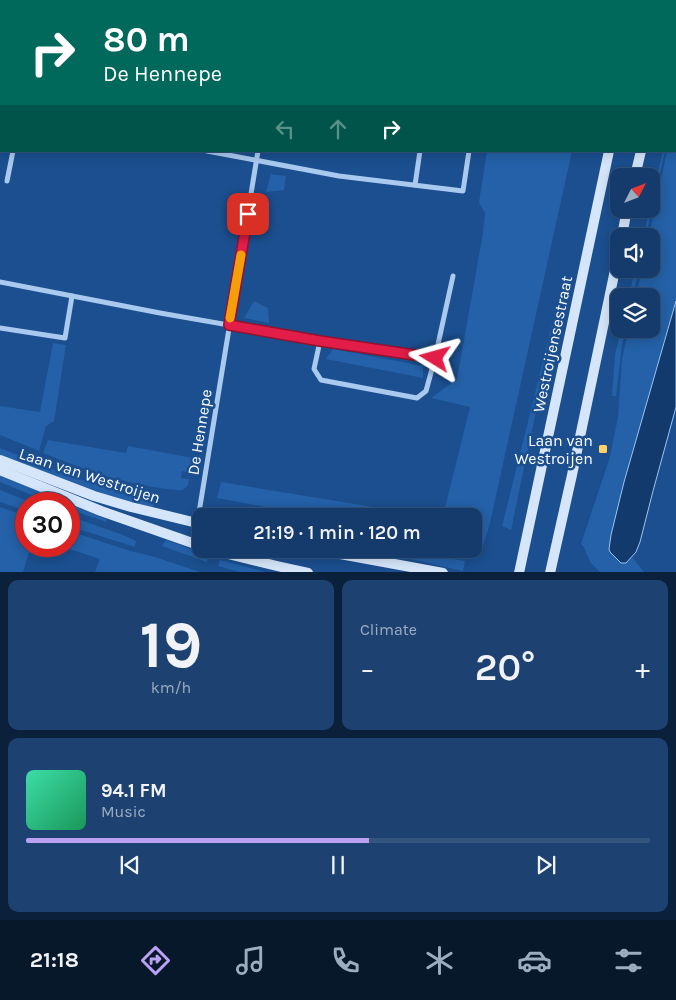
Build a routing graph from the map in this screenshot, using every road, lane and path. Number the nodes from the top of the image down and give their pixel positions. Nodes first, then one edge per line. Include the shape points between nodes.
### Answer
1 (13, 152) edge
2 (212, 152) edge
3 (258, 152) edge
4 (420, 152) edge
5 (469, 152) edge
6 (609, 152) edge
7 (641, 152) edge
8 (257, 161) junction
9 (637, 168) edge
10 (7, 181) dead end
11 (415, 185) junction
12 (453, 276) dead end
13 (613, 278) edge
14 (0, 282) edge
15 (72, 296) junction
16 (229, 325) junction
17 (0, 328) edge
18 (320, 341) junction
19 (435, 358) junction
20 (0, 460) edge
21 (0, 470) edge
22 (201, 508) edge
23 (192, 521) edge
24 (192, 543) edge
25 (245, 558) edge
26 (364, 558) edge
27 (308, 572) edge
28 (443, 572) edge
29 (519, 572) edge
30 (550, 572) edge

1 - 10 street
2 - 8 street
3 - 8 street, De Hennepe
4 - 11 street
5 - 11 street via 462,191
6 - 29 main road, Westroijensestraat
7 - 9 main road
8 - 11 street via 339,176
8 - 16 street, De Hennepe
12 - 19 street
13 - 30 main road
14 - 15 street
15 - 16 street
15 - 17 street via 65,338
16 - 18 street
16 - 22 street, De Hennepe
18 - 19 street
18 - 19 street via 314,369 320,380 417,398 426,391
20 - 23 main road, Laan van Westroijen via 94,496
21 - 24 main road, Laan van Westroijen
25 - 27 main road
26 - 28 main road

